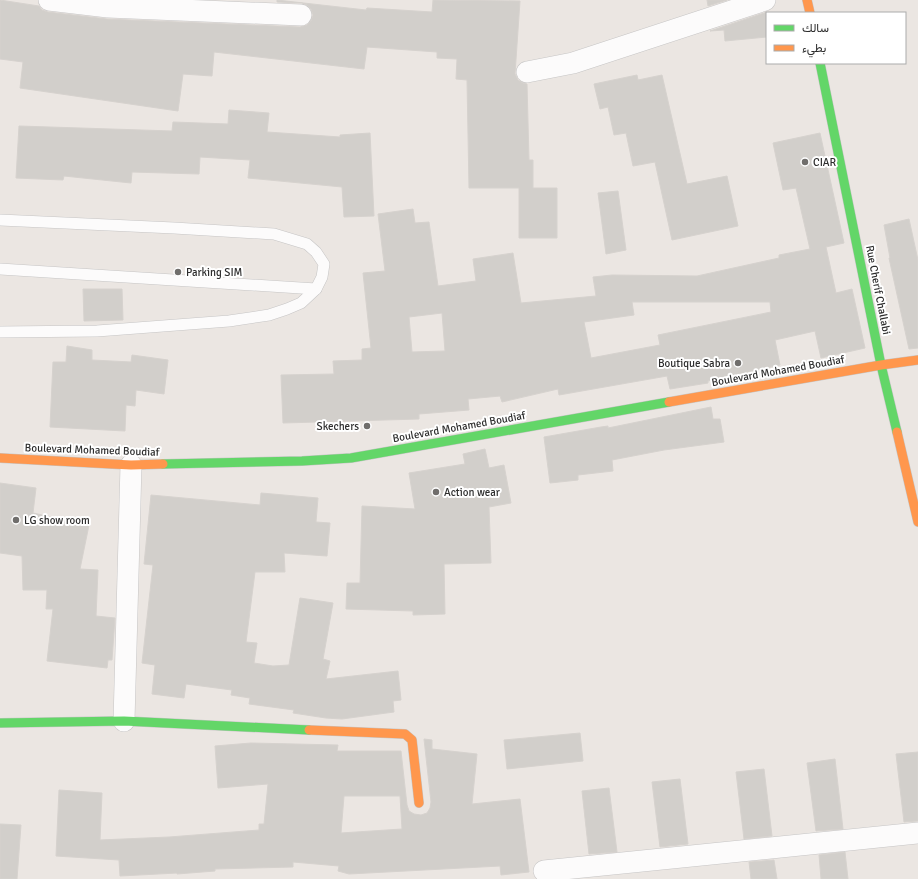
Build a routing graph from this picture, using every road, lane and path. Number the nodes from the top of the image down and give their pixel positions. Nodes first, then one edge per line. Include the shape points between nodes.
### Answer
1 (49, 0) edge
2 (765, 0) edge
3 (808, 0) edge
4 (810, 12) edge
5 (301, 15) dead end
6 (820, 64) edge
7 (527, 72) dead end
8 (0, 220) edge
9 (0, 270) edge
10 (316, 289) junction
11 (0, 332) edge
12 (918, 360) edge
13 (881, 365) junction
14 (0, 458) edge
15 (131, 465) junction
16 (918, 522) edge
17 (124, 721) junction
18 (0, 723) edge
19 (419, 803) dead end
20 (918, 833) edge
21 (544, 870) dead end

1 - 5 street via 108,7
2 - 7 street via 573,63
3 - 4 street
6 - 13 street, Rue Cherif Challabi
8 - 10 lane via 274,234 307,244 316,252 324,264 322,277
9 - 10 lane
10 - 11 lane via 301,303 287,309 242,319 97,331
12 - 13 street, Boulevard Mohamed Boudiaf
13 - 15 street, Boulevard Mohamed Boudiaf via 351,458
13 - 16 street, Rue Cherif Challabi
14 - 15 street, Boulevard Mohamed Boudiaf
15 - 17 street
17 - 18 street
17 - 19 street via 405,734 412,740
20 - 21 street

